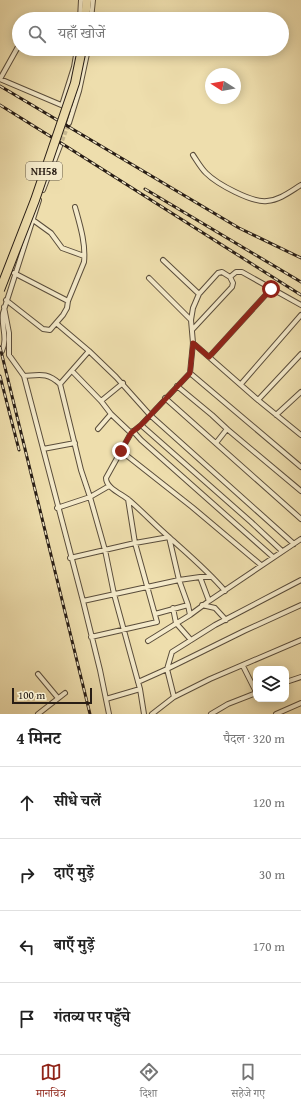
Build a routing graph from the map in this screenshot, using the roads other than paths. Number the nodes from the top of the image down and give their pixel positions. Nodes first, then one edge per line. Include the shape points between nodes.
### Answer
1 (81, 0) edge
2 (87, 0) edge
3 (93, 0) edge
4 (80, 12) edge
5 (86, 12) edge
6 (92, 12) edge
7 (13, 56) edge
8 (76, 56) edge
9 (81, 56) edge
10 (86, 56) edge
11 (62, 105) junction
12 (73, 110) junction
13 (69, 123) tunnel mouth
14 (60, 146) tunnel mouth
15 (193, 155) dead end
16 (301, 185) edge
17 (76, 207) dead end
18 (33, 220) junction
19 (84, 256) junction
20 (162, 260) dead end
21 (14, 274) junction
22 (230, 277) junction
23 (149, 278) dead end
24 (271, 289) junction
25 (0, 290) edge
26 (200, 294) junction
27 (6, 300) junction
28 (68, 301) junction
29 (301, 305) edge
30 (4, 307) junction
31 (301, 315) edge
32 (191, 320) junction
33 (56, 323) junction
34 (192, 330) junction
35 (193, 343) junction
36 (2, 351) dead end
37 (89, 351) junction
38 (301, 354) edge
39 (209, 357) junction
40 (72, 372) junction
41 (190, 373) junction
42 (24, 376) junction
43 (123, 383) junction
44 (60, 384) junction
45 (241, 384) junction
46 (177, 386) junction
47 (301, 392) edge
48 (165, 398) junction
49 (258, 400) junction
50 (101, 401) junction
51 (111, 414) junction
52 (150, 415) junction
53 (276, 415) junction
54 (141, 425) junction
55 (98, 429) dead end
56 (227, 430) junction
57 (132, 432) junction
58 (300, 433) edge
59 (75, 443) junction
60 (216, 444) junction
61 (43, 449) junction
62 (121, 451) junction
63 (301, 467) edge
64 (109, 486) junction
65 (301, 491) edge
66 (90, 497) junction
67 (128, 499) junction
68 (57, 508) junction
69 (301, 519) edge
70 (169, 537) junction
71 (301, 539) edge
72 (135, 543) junction
73 (294, 544) junction
74 (105, 550) junction
75 (282, 551) junction
76 (273, 557) junction
77 (70, 558) junction
78 (261, 565) junction
79 (200, 577) junction
80 (213, 577) junction
81 (179, 580) junction
82 (301, 580) edge
83 (148, 587) junction
84 (225, 591) junction
85 (114, 594) junction
86 (209, 601) junction
87 (83, 602) junction
88 (188, 604) junction
89 (202, 605) junction
90 (301, 605) edge
91 (173, 608) junction
92 (155, 614) junction
93 (190, 615) junction
94 (226, 620) junction
95 (176, 623) junction
96 (124, 630) junction
97 (91, 636) junction
98 (191, 640) junction
99 (301, 640) edge
100 (148, 641) dead end
101 (243, 666) junction
102 (167, 669) junction
103 (38, 674) dead end
104 (301, 677) edge
105 (289, 681) edge
106 (138, 682) junction
107 (253, 686) edge
108 (140, 688) junction
109 (65, 693) dead end
110 (253, 693) edge
111 (174, 697) junction
112 (58, 698) junction
113 (106, 699) junction
114 (301, 703) edge
115 (38, 714) edge
116 (109, 714) edge
117 (144, 714) edge
118 (152, 714) edge
119 (211, 714) edge
120 (276, 714) edge

1 - 4 street
2 - 5 highway
3 - 6 street
7 - 11 street via 0,79
8 - 11 street
9 - 25 highway, NH58, bridge via 71,95 35,200
10 - 12 street
11 - 12 street
12 - 13 street
14 - 18 street
15 - 16 street via 211,178 243,196 267,202
17 - 19 street
18 - 19 street via 51,233 62,248
18 - 21 street
19 - 28 street via 84,262
20 - 26 street
21 - 27 street
21 - 28 street
22 - 24 street via 236,272 242,272
22 - 26 street via 219,272
22 - 34 street via 232,287
23 - 32 street
24 - 29 street
24 - 39 street
26 - 32 street via 193,308
27 - 30 street
27 - 33 street via 43,329 50,330
28 - 33 street via 67,308
30 - 36 street via 2,320 5,343
30 - 42 street via 9,333 9,355
31 - 45 street
32 - 34 street
33 - 37 street
34 - 35 street
35 - 39 street
35 - 41 street
37 - 40 street
37 - 43 street
38 - 49 street
39 - 45 street
40 - 44 street
40 - 50 street
41 - 46 street
41 - 63 street
42 - 44 street via 46,374
42 - 61 street
43 - 50 street
43 - 52 street
44 - 59 street
45 - 49 street
46 - 48 street
46 - 56 street
47 - 53 street
48 - 52 street
48 - 60 street
49 - 53 street
50 - 51 street
51 - 55 street
51 - 57 street
52 - 54 street
52 - 73 street
53 - 58 street
54 - 57 street
54 - 75 street
56 - 60 street
56 - 65 street
57 - 62 street
57 - 76 street
59 - 61 street
59 - 66 street
60 - 69 street
61 - 68 street
62 - 64 street via 106,478
62 - 78 street
64 - 66 street
64 - 67 street
66 - 68 street
66 - 74 street
67 - 70 street
67 - 72 street
68 - 77 street
70 - 72 street
70 - 80 street
70 - 81 street
71 - 73 street
72 - 74 street
72 - 83 street
73 - 75 street
74 - 77 street
74 - 85 street
75 - 76 street
76 - 78 street
77 - 87 street
78 - 84 street
79 - 80 street
79 - 81 street
79 - 86 street
80 - 84 street
81 - 83 street
81 - 88 street
82 - 94 street
83 - 85 street
83 - 92 street
84 - 86 street
85 - 87 street
85 - 96 street
86 - 89 street
87 - 97 street
88 - 91 street
88 - 93 street
89 - 93 street
89 - 94 street via 215,608
90 - 102 street
91 - 92 street
91 - 95 street
92 - 96 street via 157,622
93 - 95 street
94 - 98 street
95 - 98 street
95 - 100 street
96 - 97 street
96 - 106 street
97 - 113 street
98 - 102 street via 172,652
99 - 101 street
101 - 107 street
101 - 111 street
102 - 106 street
102 - 111 street
103 - 112 street
104 - 105 street
106 - 108 street
108 - 113 street
108 - 117 street
109 - 112 street
110 - 119 street
111 - 118 street
112 - 115 street
113 - 116 street
114 - 120 street

